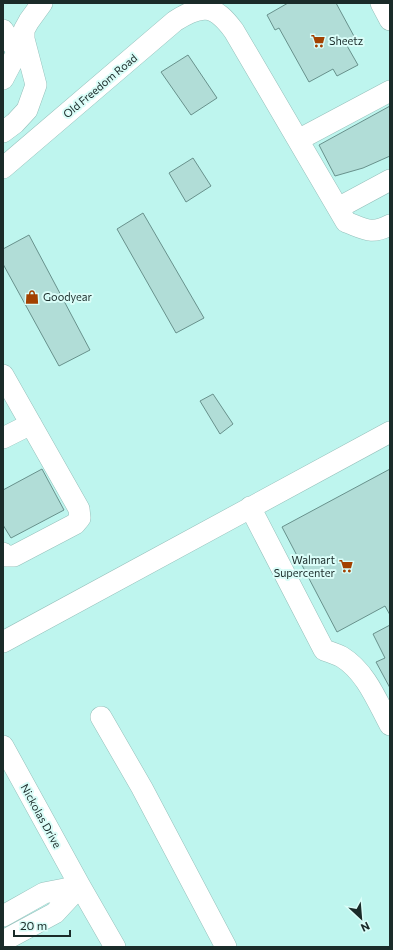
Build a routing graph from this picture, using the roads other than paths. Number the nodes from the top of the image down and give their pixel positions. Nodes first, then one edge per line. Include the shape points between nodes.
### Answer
1 (42, 3) edge
2 (381, 3) edge
3 (390, 20) edge
4 (3, 30) edge
5 (21, 45) junction
6 (3, 79) edge
7 (390, 91) edge
8 (3, 132) edge
9 (298, 140) junction
10 (3, 168) edge
11 (390, 180) edge
12 (342, 215) junction
13 (390, 225) edge
14 (3, 374) edge
15 (31, 424) junction
16 (390, 432) edge
17 (3, 438) edge
18 (250, 508) junction
19 (3, 553) edge
20 (3, 642) edge
21 (101, 717) dead end
22 (390, 725) edge
23 (3, 746) edge
24 (80, 886) junction
25 (3, 916) edge
26 (3, 941) edge
27 (115, 947) edge
28 (226, 947) edge

1 - 5 street via 24,30
2 - 3 street
4 - 5 street
5 - 6 street
5 - 8 street via 36,84 27,110
7 - 9 street
9 - 10 street, Old Freedom Road via 227,21 215,11 200,9 176,21
9 - 12 street
11 - 12 street
12 - 13 street via 368,230 381,230
14 - 15 street
15 - 17 street
15 - 19 street via 79,509 80,518 75,524 14,556 5,556
16 - 18 street
18 - 20 street
18 - 22 street via 324,650 342,657 367,681
21 - 28 street via 142,788
23 - 24 street, Nickolas Drive
24 - 25 street via 44,893
24 - 26 street via 55,913
24 - 27 street, Nickolas Drive

